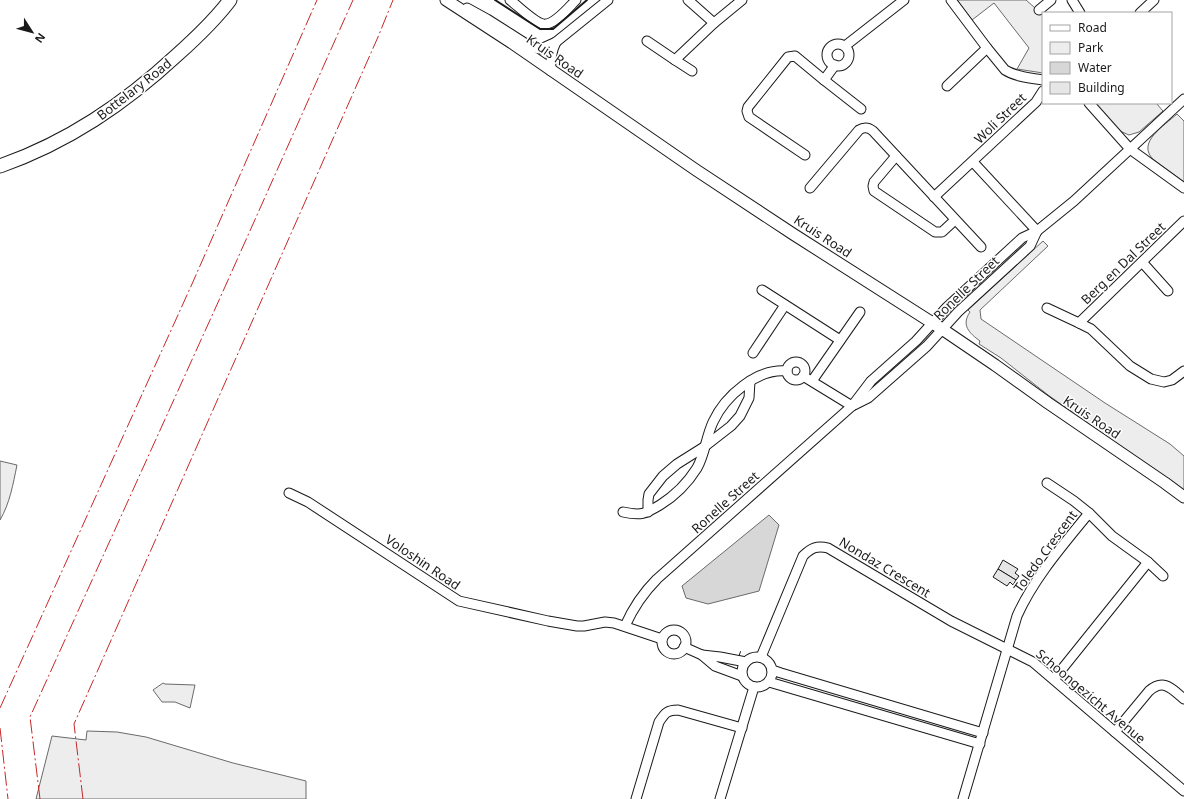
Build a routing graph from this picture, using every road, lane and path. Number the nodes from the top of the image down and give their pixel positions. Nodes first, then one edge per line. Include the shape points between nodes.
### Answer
1 (230, 0) edge
2 (446, 0) edge
3 (450, 0) edge
4 (510, 0) edge
5 (576, 0) edge
6 (608, 0) edge
7 (688, 0) edge
8 (742, 0) edge
9 (904, 0) edge
10 (951, 0) edge
11 (1051, 0) edge
12 (1072, 0) edge
13 (1154, 0) edge
14 (1040, 10) dead end
15 (1079, 12) edge
16 (1141, 12) edge
17 (714, 23) junction
18 (647, 41) dead end
19 (556, 42) junction
20 (845, 46) junction
21 (987, 48) junction
22 (675, 60) junction
23 (835, 65) junction
24 (551, 71) junction
25 (692, 71) dead end
26 (824, 80) junction
27 (1042, 80) edge
28 (947, 86) dead end
29 (1042, 93) edge
30 (1184, 99) edge
31 (1090, 104) edge
32 (861, 109) dead end
33 (1130, 149) junction
34 (805, 155) dead end
35 (896, 156) junction
36 (973, 162) junction
37 (0, 166) edge
38 (810, 188) dead end
39 (1184, 188) edge
40 (934, 197) junction
41 (955, 220) junction
42 (1184, 221) edge
43 (1037, 231) junction
44 (981, 247) dead end
45 (1142, 262) junction
46 (762, 290) dead end
47 (1168, 291) dead end
48 (785, 304) junction
49 (1047, 308) dead end
50 (860, 312) dead end
51 (1079, 323) junction
52 (938, 326) junction
53 (840, 340) junction
54 (753, 353) dead end
55 (787, 371) junction
56 (1184, 371) edge
57 (803, 376) junction
58 (750, 381) junction
59 (812, 381) junction
60 (852, 406) junction
61 (704, 447) junction
62 (1047, 483) dead end
63 (289, 494) dead end
64 (1184, 497) edge
65 (623, 512) dead end
66 (648, 512) junction
67 (1089, 513) junction
68 (1148, 562) junction
69 (1164, 576) dead end
70 (625, 626) junction
71 (662, 639) junction
72 (684, 647) junction
73 (1008, 650) junction
74 (702, 655) junction
75 (761, 657) junction
76 (746, 662) junction
77 (772, 670) junction
78 (742, 676) junction
79 (1054, 679) junction
80 (769, 682) junction
81 (754, 688) junction
82 (1184, 699) edge
83 (742, 728) junction
84 (1114, 732) junction
85 (983, 733) junction
86 (980, 744) junction
87 (1184, 791) edge
88 (636, 799) edge
89 (720, 799) edge
90 (963, 799) edge

1 - 37 main road, Bottelary Road via 195,39 118,105 54,143
2 - 24 street, Kruis Road
3 - 19 street via 487,19 531,47 542,48
4 - 5 street via 544,24 557,19
6 - 19 street
7 - 17 street
8 - 17 street
9 - 20 street
10 - 21 street
11 - 14 street
12 - 15 street
13 - 16 street
17 - 22 street
18 - 22 street
19 - 24 street via 550,58
20 - 23 street via 849,52 848,60 842,65
20 - 23 street via 834,44 829,50 829,61
21 - 27 street via 1009,73
21 - 28 street
22 - 25 street
23 - 26 street
24 - 52 street, Kruis Road via 787,230
26 - 32 street
26 - 34 street via 794,56 788,57 748,107 749,117
29 - 36 street, Woli Street via 1036,102
30 - 33 street, Ronelle Street
31 - 33 street
33 - 39 street
33 - 43 street, Ronelle Street
35 - 38 street via 871,129 864,128 859,130
35 - 40 street
35 - 41 street via 874,182 874,191 935,232 942,232
36 - 40 street, Woli Street
36 - 43 street, Woli Street
40 - 41 street
41 - 44 street
42 - 45 street, Berg en Dal Street
43 - 52 street, Ronelle Street via 1030,246 958,312
45 - 47 street
45 - 51 street, Berg en Dal Street
46 - 48 street
48 - 53 street
48 - 54 street
49 - 51 street, Berg en Dal Street
50 - 53 street
51 - 56 street, Berg en Dal Street via 1091,329 1130,366 1151,380 1172,380
52 - 60 street, Ronelle Street via 927,346 868,398
52 - 64 street, Kruis Road
53 - 59 street
55 - 57 street via 793,379
55 - 57 street via 791,363 800,363 804,370
55 - 58 street via 762,374
57 - 59 street
58 - 61 street via 721,408
58 - 61 street via 748,398 740,416
59 - 60 street
60 - 70 street, Ronelle Street via 657,579 633,608
61 - 66 street via 701,460 688,481 675,495
61 - 66 street via 677,464 653,487 648,500
62 - 67 street, Toledo Crescent
63 - 70 street, Voloshin Road via 308,502 459,601 577,626 605,622
65 - 66 street via 635,515
67 - 68 street, Toledo Crescent via 1112,536
67 - 73 street, Toledo Crescent via 1022,604
68 - 69 street, Toledo Crescent
68 - 79 street
70 - 71 street
71 - 72 street via 663,647 669,653 677,653
71 - 72 street via 669,630 676,630 685,637
72 - 74 street
73 - 75 street, Nondaz Crescent via 951,621 828,548 820,546 814,547 803,556
73 - 79 street, Schoongezicht Avenue via 1033,662
73 - 85 street
74 - 76 street
74 - 78 street via 715,666
75 - 76 street via 752,657
75 - 77 street via 767,660
76 - 78 street via 742,668
77 - 80 street
77 - 85 street
78 - 81 street via 745,682
79 - 84 street, Schoongezicht Avenue
80 - 81 street
80 - 86 street
81 - 83 street
82 - 84 street via 1167,685 1154,686
83 - 88 street via 670,710 659,722
83 - 89 street
84 - 87 street, Schoongezicht Avenue
85 - 86 street
86 - 90 street

